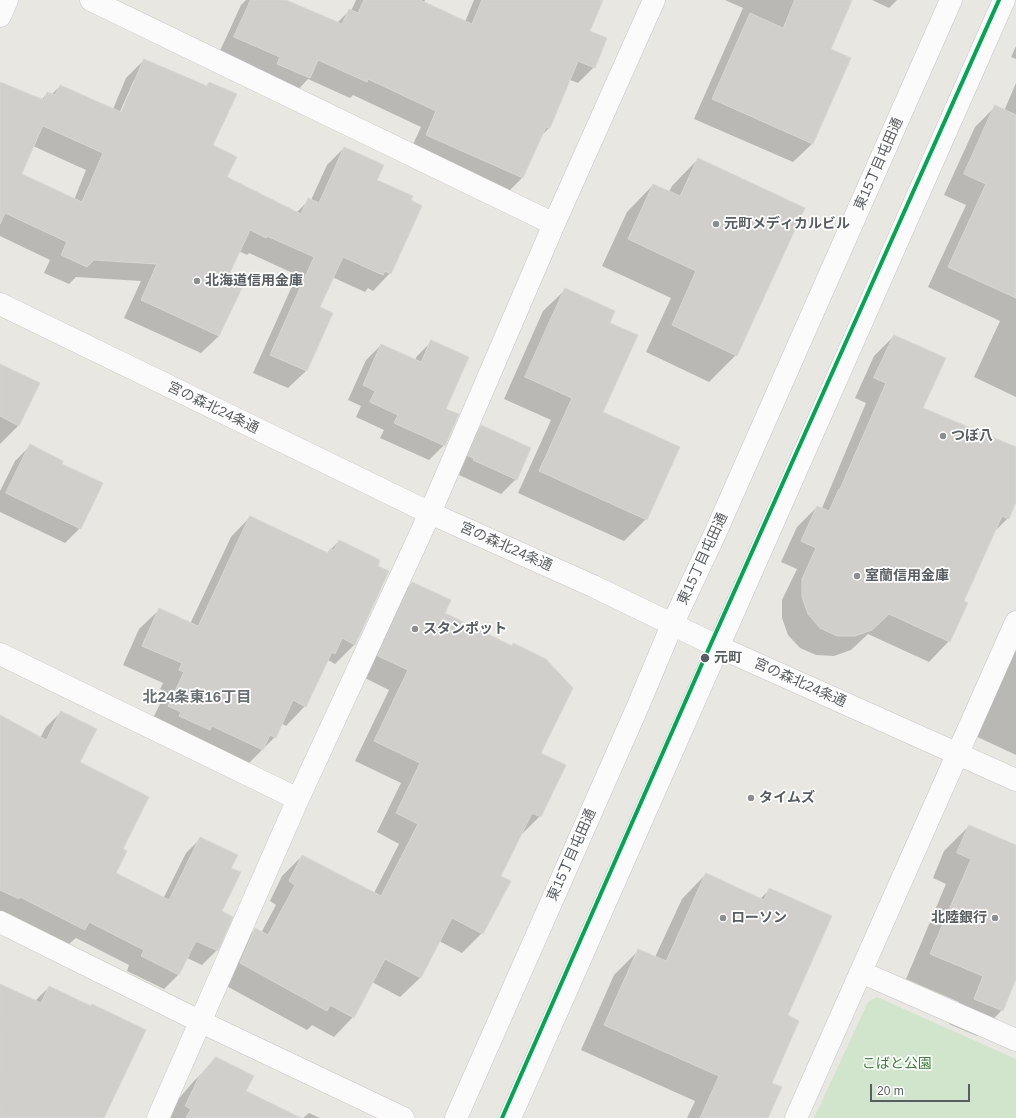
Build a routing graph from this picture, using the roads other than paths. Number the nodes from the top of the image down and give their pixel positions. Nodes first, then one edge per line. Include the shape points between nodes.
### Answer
1 (7, 0) edge
2 (91, 0) edge
3 (654, 0) edge
4 (951, 0) edge
5 (1004, 0) edge
6 (0, 16) edge
7 (554, 224) junction
8 (0, 304) edge
9 (430, 513) junction
10 (1016, 622) edge
11 (672, 625) junction
12 (719, 647) junction
13 (0, 654) edge
14 (958, 755) junction
15 (1016, 780) edge
16 (298, 799) junction
17 (0, 922) edge
18 (861, 972) junction
19 (199, 1021) junction
20 (1016, 1040) edge
21 (158, 1118) edge
22 (403, 1118) edge
23 (456, 1118) edge
24 (510, 1118) edge
25 (796, 1118) edge

1 - 6 street
2 - 7 street
3 - 7 street
4 - 11 street, 東15丁目屯田通 via 714,536
5 - 12 street
7 - 9 street
8 - 9 street, 宮の森北24条通
9 - 11 street, 宮の森北24条通 via 593,586
9 - 16 street
10 - 14 street
11 - 12 street, 宮の森北24条通
11 - 23 street, 東15丁目屯田通
12 - 14 street, 宮の森北24条通
12 - 24 street
13 - 16 street
14 - 15 street, 宮の森北24条通
14 - 18 street
16 - 19 street
17 - 19 street
18 - 20 street
18 - 25 street
19 - 21 street
19 - 22 street

